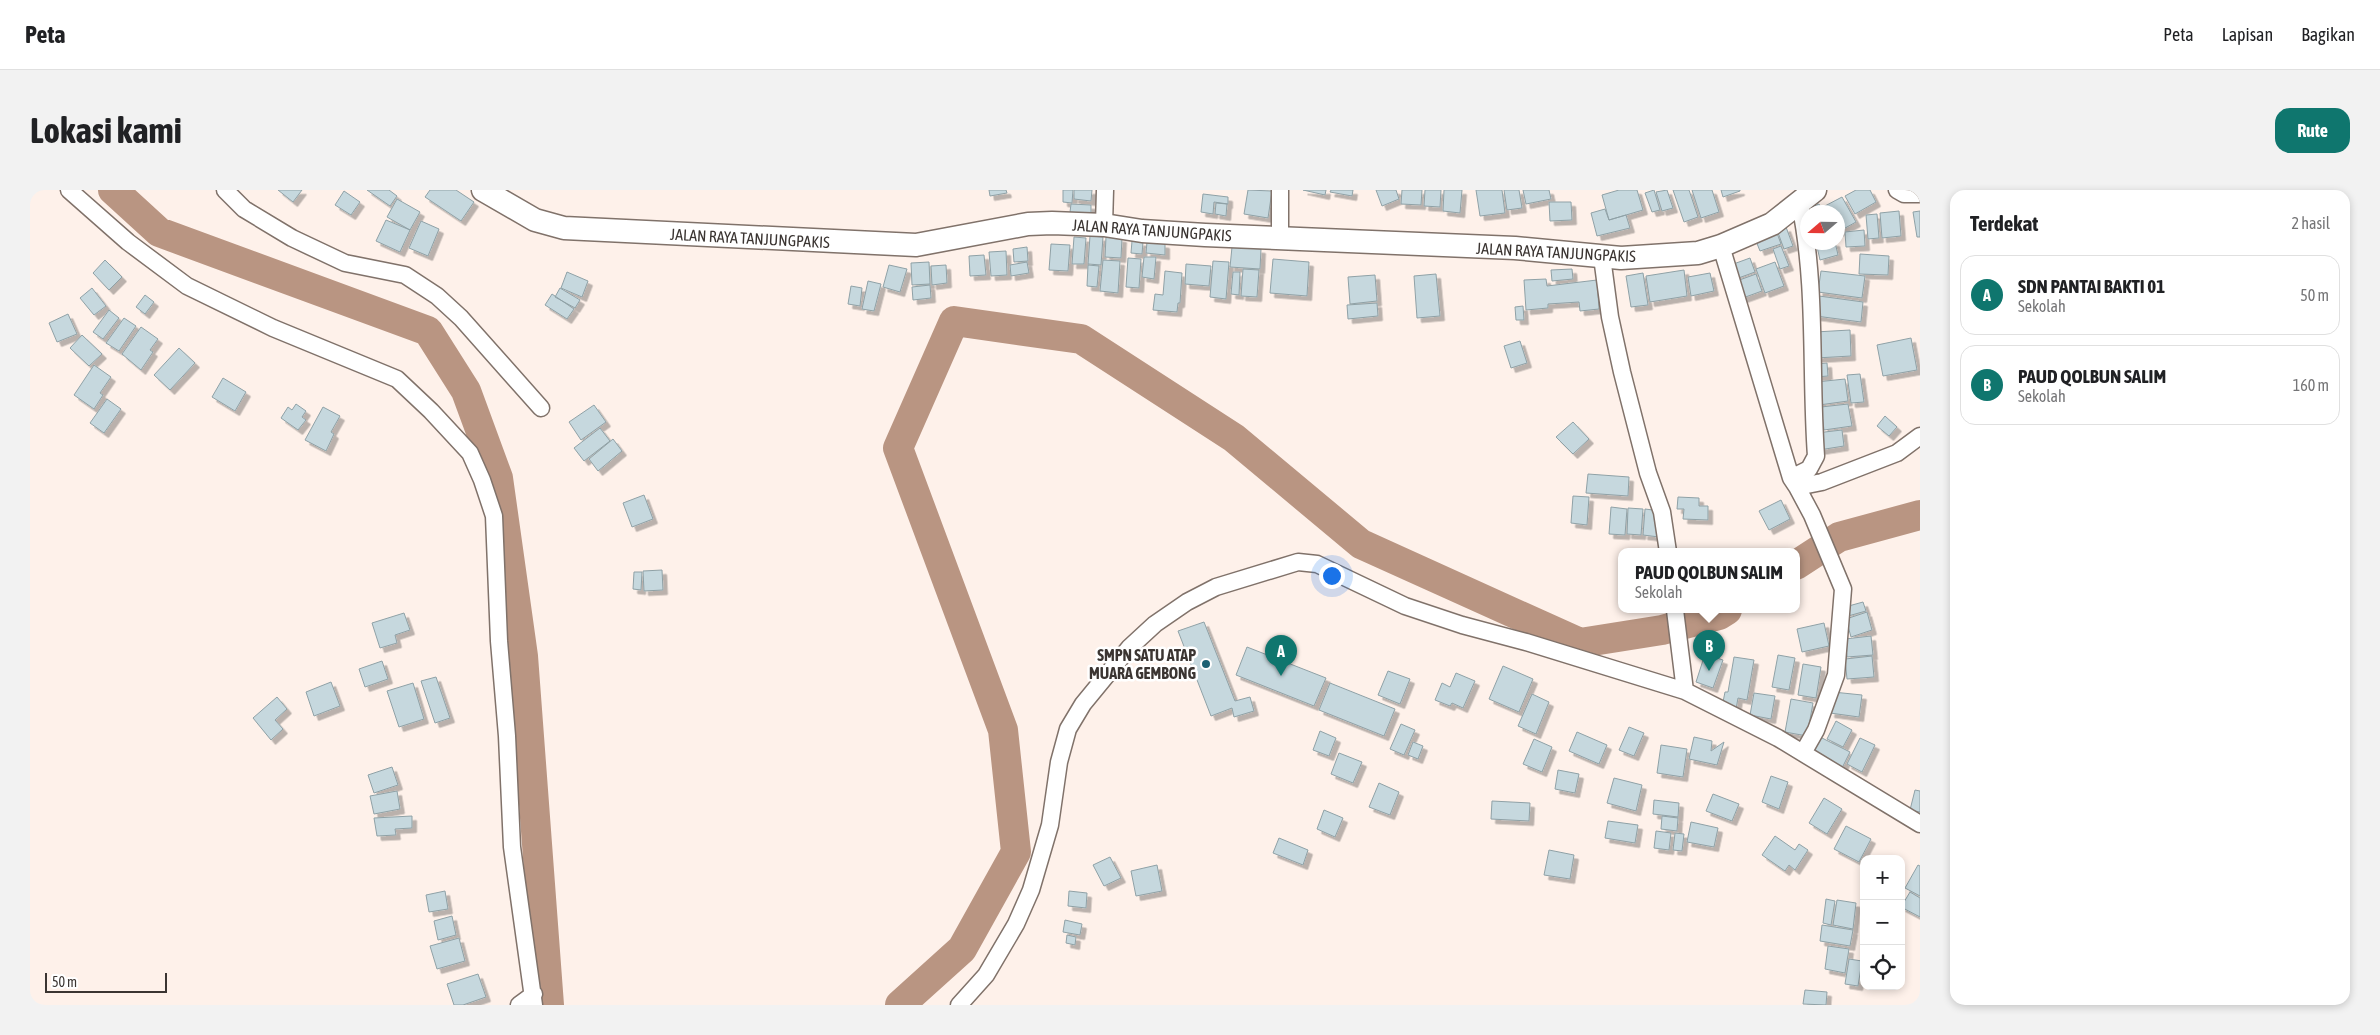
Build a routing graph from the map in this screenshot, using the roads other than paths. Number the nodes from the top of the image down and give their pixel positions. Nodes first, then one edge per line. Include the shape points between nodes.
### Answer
1 (69, 190) edge
2 (225, 190) edge
3 (483, 190) edge
4 (1105, 190) edge
5 (1280, 190) edge
6 (1897, 190) edge
7 (1920, 194) edge
8 (1807, 197) edge
9 (1104, 225) junction
10 (1280, 238) junction
11 (1721, 246) junction
12 (1602, 257) junction
13 (541, 408) dead end
14 (1920, 436) edge
15 (1794, 482) junction
16 (1667, 548) edge
17 (1675, 613) edge
18 (1686, 691) junction
19 (1803, 753) junction
20 (1920, 824) edge
21 (534, 1000) edge
22 (519, 1005) edge
23 (959, 1005) edge

1 - 21 street via 128,242 187,286 273,328 397,379 470,453 494,516 512,847
2 - 13 street via 244,209 292,238 345,262 405,276 437,296 461,318
3 - 9 street, JALAN RAYA TANJUNGPAKIS via 535,220 564,228 916,245 1028,224
4 - 9 street
5 - 10 street
6 - 7 street via 1904,194
8 - 11 street, JALAN RAYA TANJUNGPAKIS via 1772,224
8 - 15 street via 1805,228 1816,456 1809,469
9 - 10 street, JALAN RAYA TANJUNGPAKIS via 1142,231
10 - 12 street, JALAN RAYA TANJUNGPAKIS via 1515,248
11 - 12 street, JALAN RAYA TANJUNGPAKIS via 1698,253
11 - 15 street
12 - 16 street via 1618,354 1648,473 1662,512
14 - 15 street via 1897,453 1822,482
15 - 19 street via 1843,589 1836,675 1816,730
17 - 18 street
18 - 19 street
18 - 23 street via 1445,620 1405,606 1317,564 1298,562 1216,587 1155,624 1129,648 1083,704 1068,729 1059,762 1050,825 1031,890 1016,924 986,975
19 - 20 street
21 - 22 street

